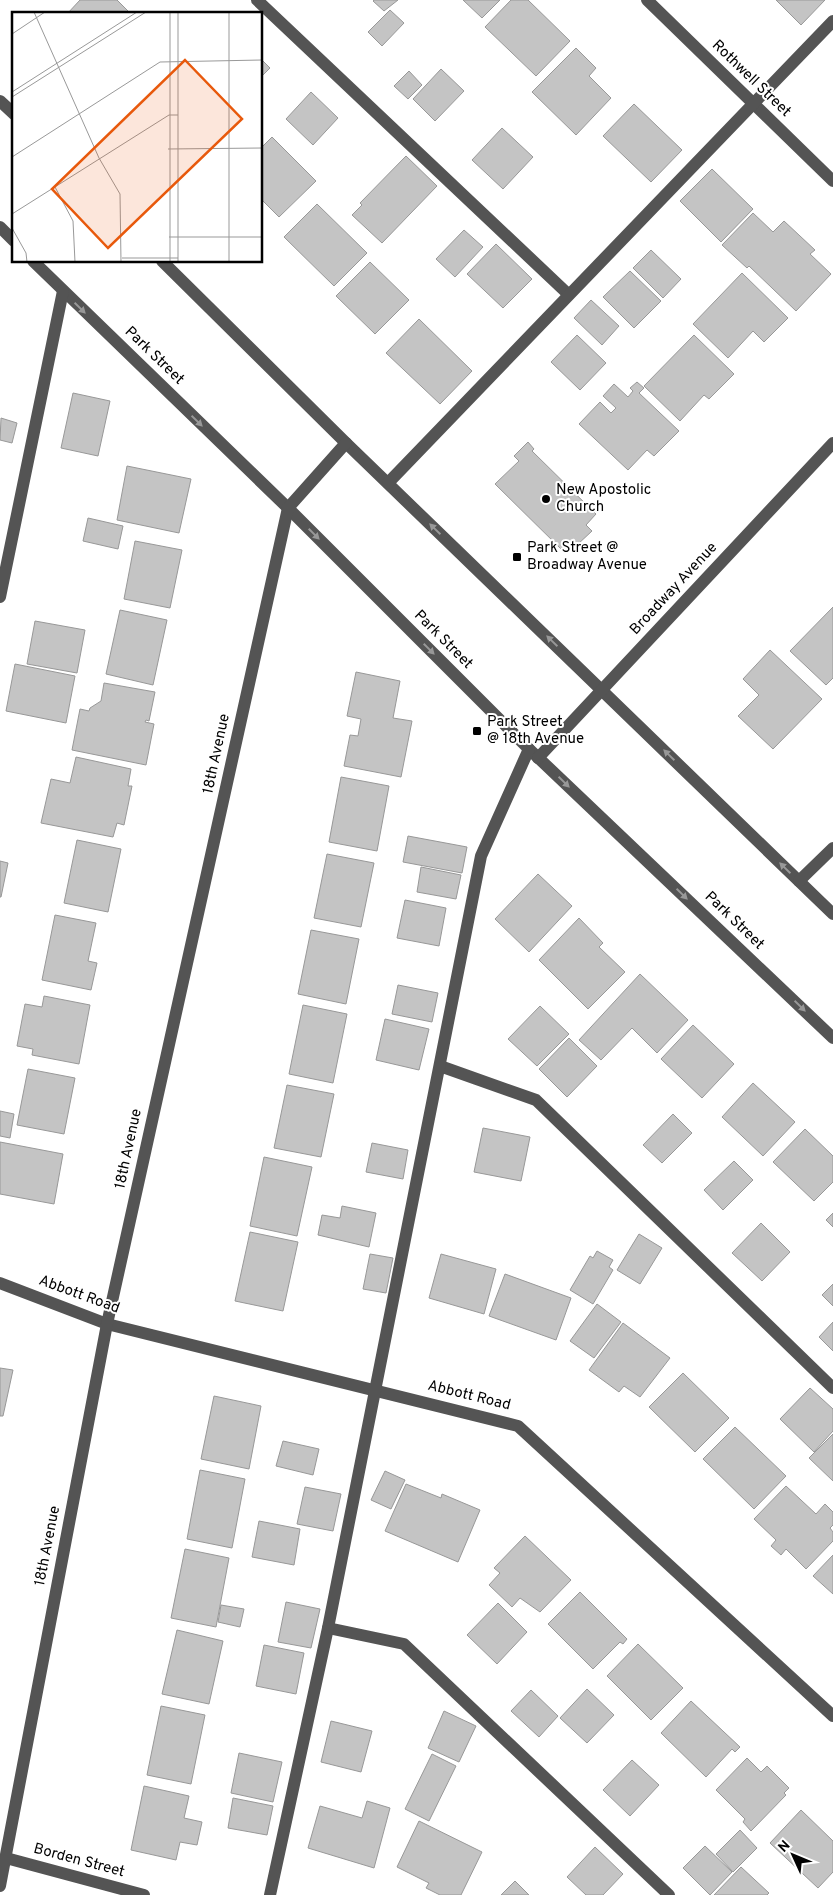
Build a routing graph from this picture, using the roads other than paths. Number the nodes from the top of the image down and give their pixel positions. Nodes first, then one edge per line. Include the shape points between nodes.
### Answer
1 (258, 0) edge
2 (647, 0) edge
3 (833, 21) edge
4 (0, 101) edge
5 (754, 105) junction
6 (12, 112) edge
7 (833, 181) edge
8 (0, 227) edge
9 (12, 239) edge
10 (35, 262) edge
11 (163, 262) edge
12 (62, 291) junction
13 (568, 294) junction
14 (346, 443) junction
15 (833, 443) edge
16 (388, 483) junction
17 (288, 508) junction
18 (0, 597) edge
19 (602, 689) junction
20 (533, 753) junction
21 (833, 848) edge
22 (799, 881) junction
23 (833, 914) edge
24 (833, 1038) edge
25 (440, 1066) junction
26 (0, 1284) edge
27 (107, 1324) junction
28 (833, 1388) edge
29 (376, 1389) junction
30 (328, 1628) junction
31 (833, 1716) edge
32 (6, 1858) junction
33 (0, 1886) edge
34 (144, 1895) edge
35 (270, 1895) edge
36 (669, 1895) edge

1 - 13 street
2 - 5 street, Rothwell Street
3 - 5 street
4 - 6 street
5 - 7 street, Rothwell Street
5 - 13 street
8 - 9 street
10 - 12 street, Park Street
11 - 14 street
12 -> 17 street, Park Street
12 - 18 street
13 - 16 street
14 - 16 street
14 - 17 street, 18th Avenue
15 - 19 street, Broadway Avenue
19 -> 16 street
17 -> 20 street, Park Street
17 - 27 street, 18th Avenue
19 - 20 street, Broadway Avenue
22 -> 19 street
20 -> 24 street, Park Street
20 - 25 street, Broadway Avenue via 481,856
21 - 22 street
22 - 23 street
25 - 28 street via 536,1100
25 - 29 street, Broadway Avenue
26 - 27 street, Abbott Road
27 - 29 street, Abbott Road
27 - 32 street, 18th Avenue
29 - 30 street, Broadway Avenue
29 - 31 street, Abbott Road via 518,1426
30 - 35 street, Broadway Avenue
30 - 36 street via 404,1644
32 - 33 street, 18th Avenue
32 - 34 street, Borden Street

